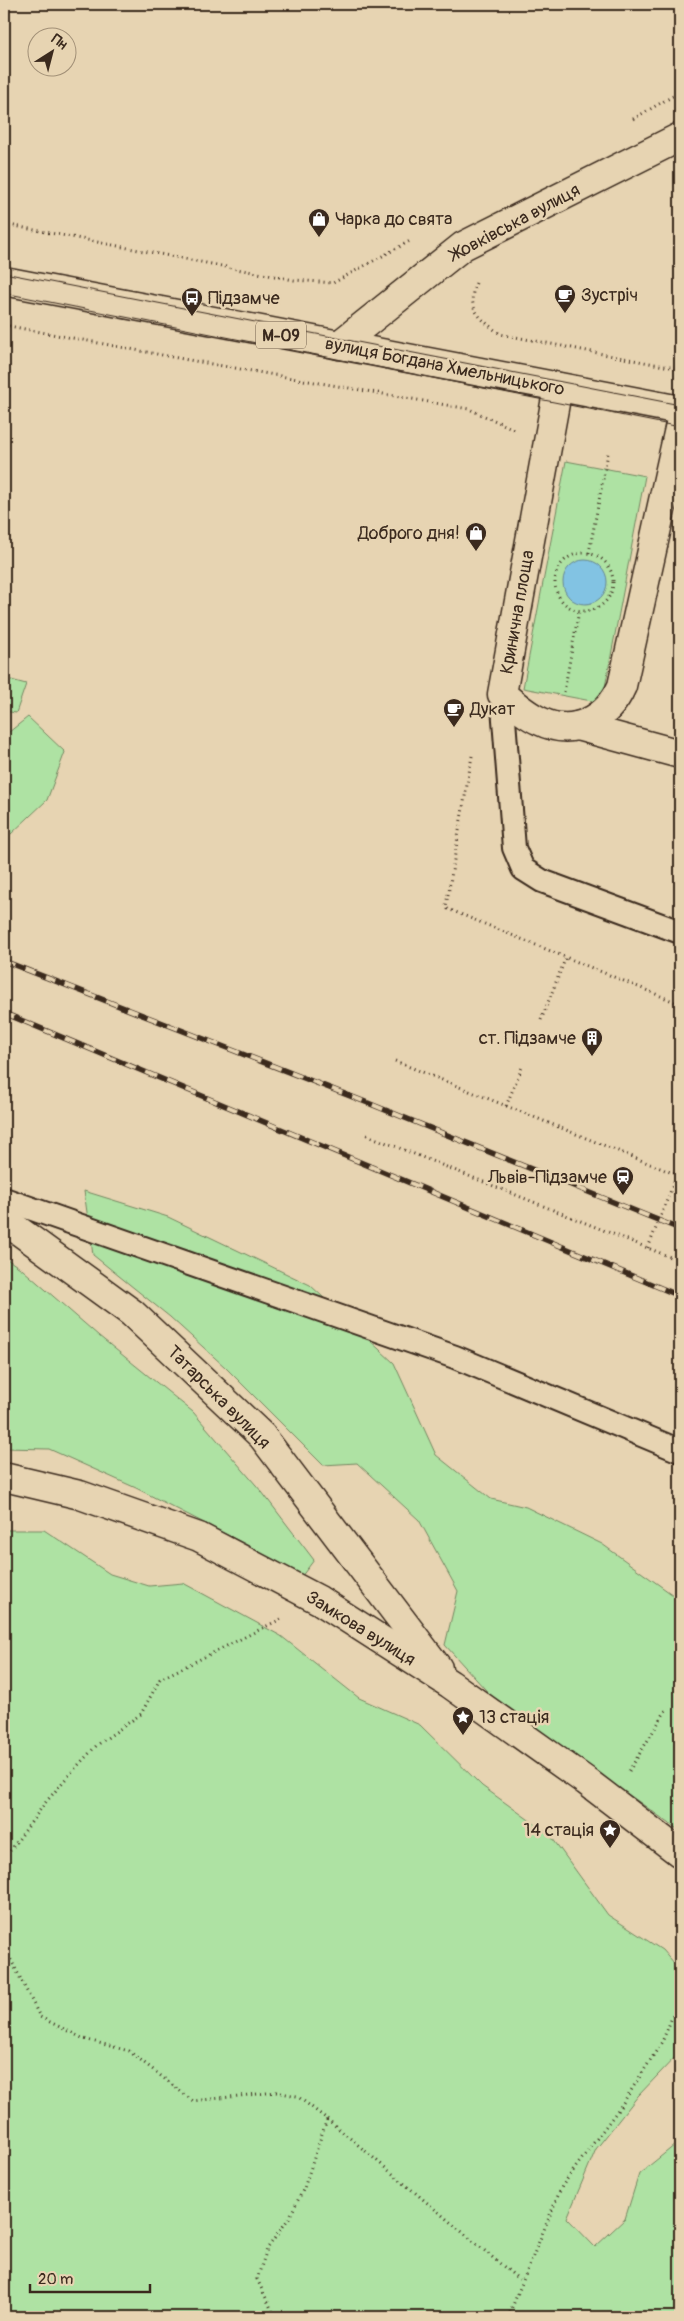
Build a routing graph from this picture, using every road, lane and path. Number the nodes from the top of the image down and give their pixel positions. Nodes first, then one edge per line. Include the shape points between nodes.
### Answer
1 (680, 137) edge
2 (4, 224) edge
3 (4, 281) edge
4 (333, 283) dead end
5 (477, 316) dead end
6 (4, 324) edge
7 (339, 345) junction
8 (680, 369) edge
9 (558, 387) junction
10 (680, 410) edge
11 (680, 424) edge
12 (520, 432) dead end
13 (608, 453) dead end
14 (590, 554) junction
15 (579, 611) junction
16 (502, 694) junction
17 (567, 726) junction
18 (680, 754) edge
19 (680, 932) edge
20 (566, 957) dead end
21 (541, 1020) dead end
22 (395, 1062) dead end
23 (523, 1065) dead end
24 (506, 1106) junction
25 (367, 1135) dead end
26 (679, 1176) edge
27 (4, 1199) edge
28 (4, 1220) edge
29 (648, 1248) junction
30 (680, 1262) edge
31 (680, 1451) edge
32 (4, 1477) edge
33 (320, 1600) junction
34 (450, 1684) junction
35 (668, 1707) dead end
36 (627, 1774) dead end
37 (680, 1853) edge
38 (4, 1859) edge
39 (4, 1946) edge
40 (680, 1998) edge
41 (327, 2120) junction
42 (522, 2282) junction
43 (276, 2317) edge
44 (508, 2317) edge

1 - 7 street, Жовківська вулиця via 463,246
2 - 4 path via 294,280
3 - 7 street, вулиця Богдана Хмельницького / М-09
5 - 8 path via 500,334
6 - 12 path via 469,409
7 - 9 street, вулиця Богдана Хмельницького / М-09
9 - 10 street, вулиця Богдана Хмельницького / М-09
9 - 16 street, Кринична площа
11 - 17 street via 622,686 613,703 600,716
13 - 14 path
14 - 15 path via 603,559 610,567 614,588 597,609
14 - 15 path via 574,554 565,559 555,576 555,586 563,602
15 - 17 path
16 - 17 street, Кринична площа via 535,719
16 - 19 lane via 514,848 523,869 542,881
17 - 18 street, Кринична площа
20 - 21 path
22 - 24 path
23 - 24 path
24 - 26 path
25 - 29 path
26 - 29 path
27 - 31 lane via 455,1357
28 - 34 street, Татарська вулиця via 132,1313 262,1436
29 - 30 path
32 - 33 street, Замкова вулиця via 80,1494 199,1537
33 - 34 street, Замкова вулиця
33 - 38 path via 160,1678 141,1714 97,1745 46,1802
34 - 37 street, Замкова вулиця
35 - 36 path
39 - 41 path via 40,2017 84,2039 129,2051 193,2101 276,2092 296,2096
40 - 42 path via 662,2042 623,2103 562,2186
41 - 42 path
41 - 43 path via 304,2188 289,2218 267,2249 257,2279
42 - 44 path

